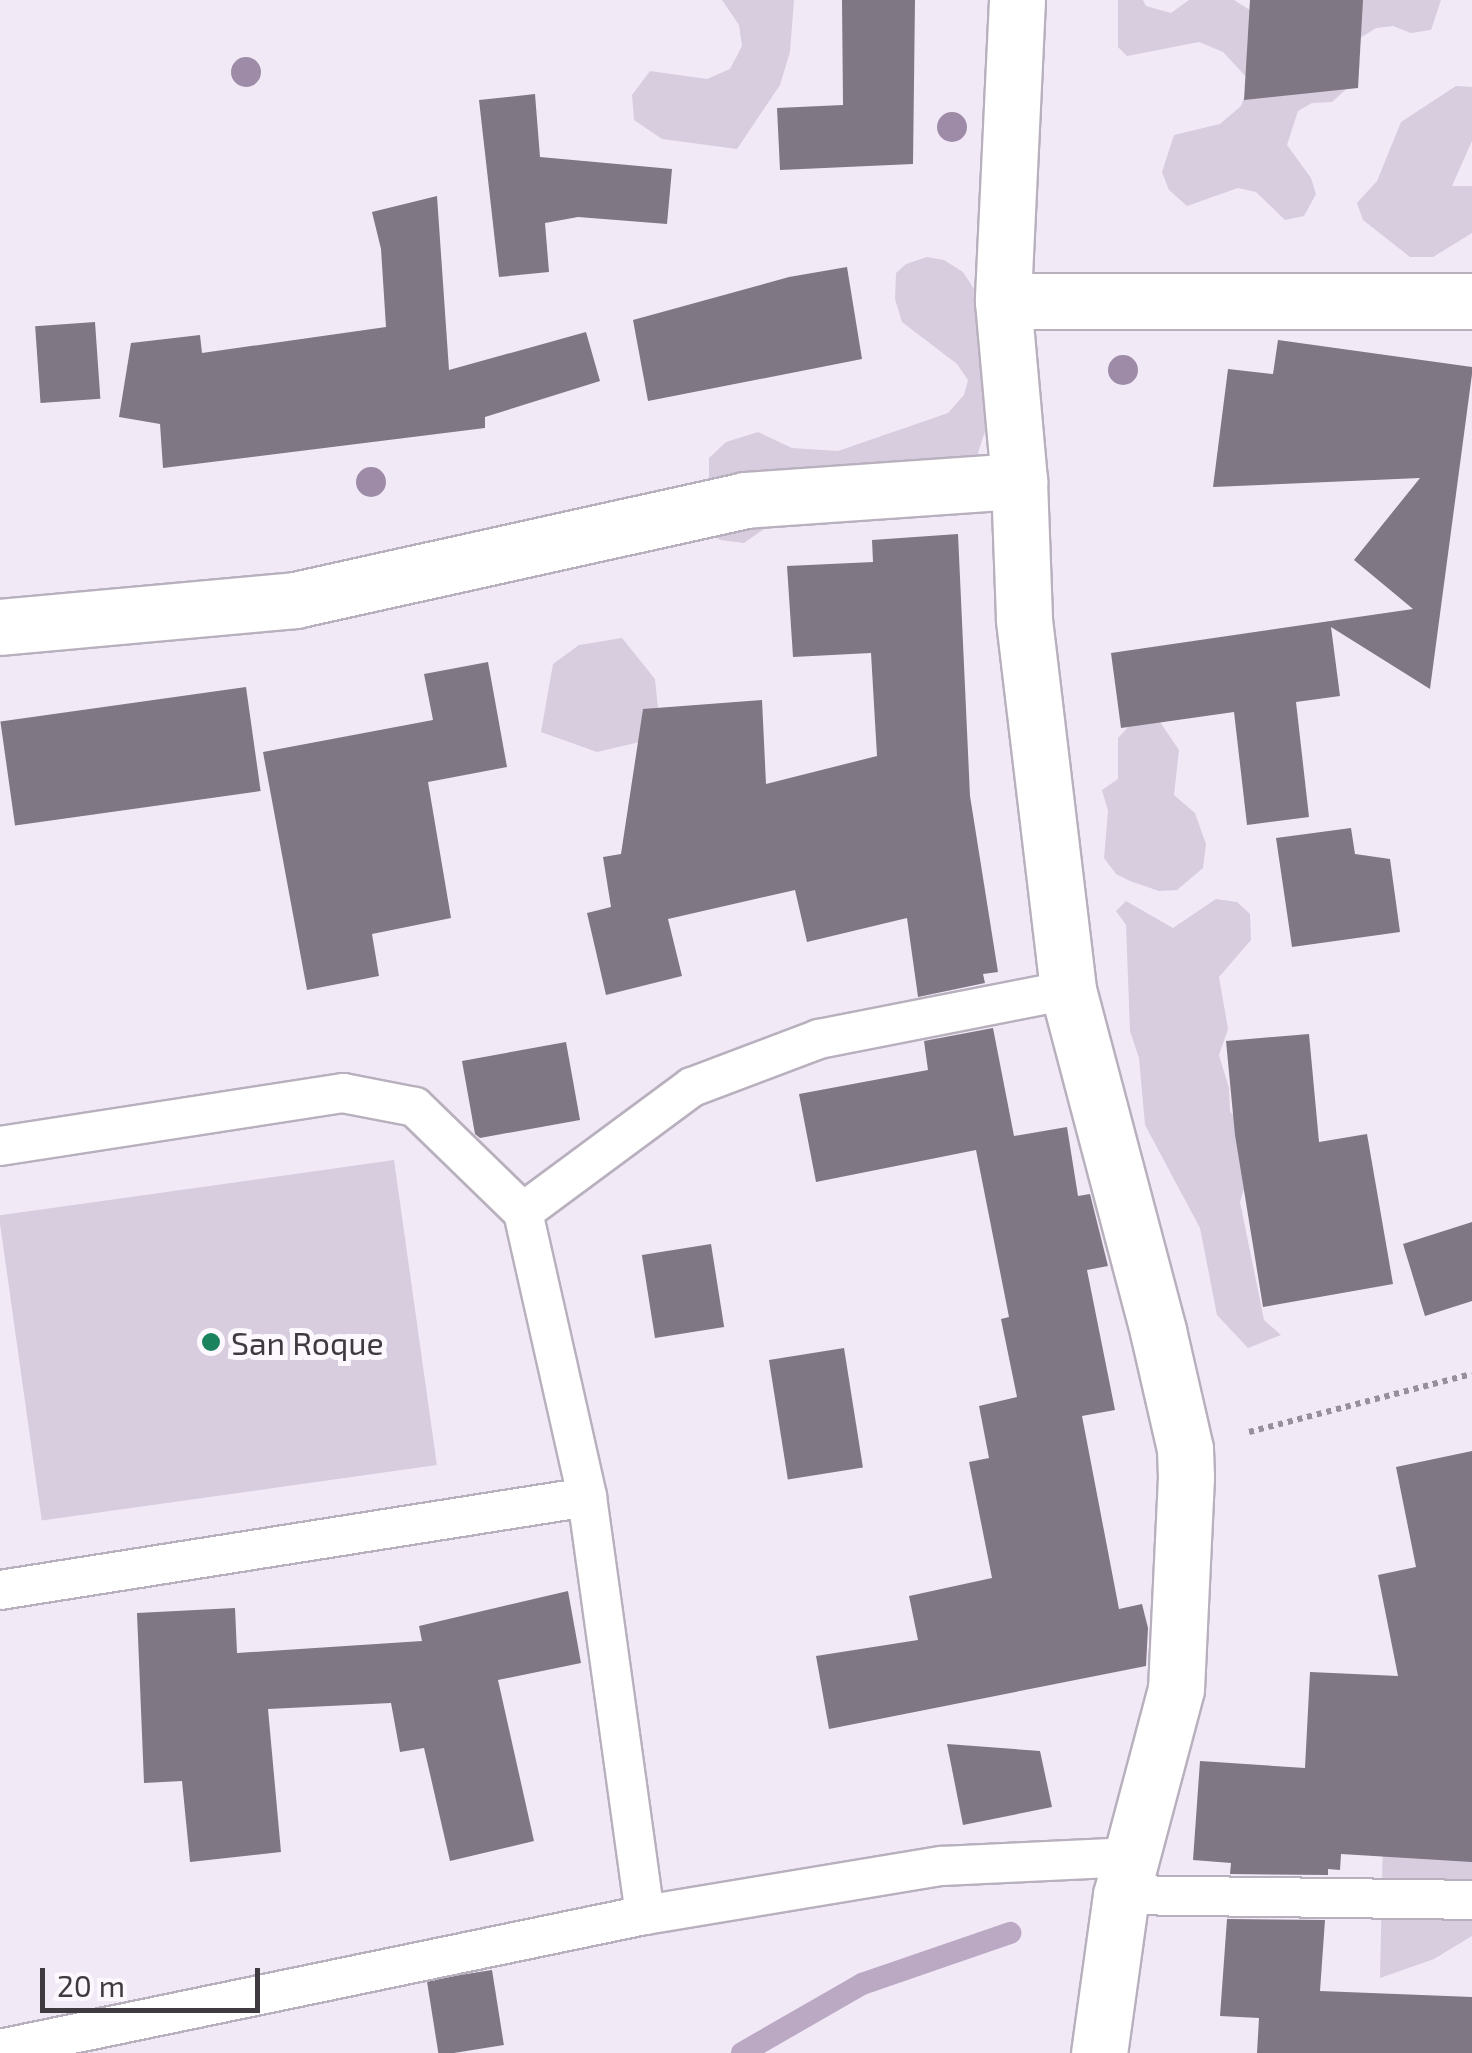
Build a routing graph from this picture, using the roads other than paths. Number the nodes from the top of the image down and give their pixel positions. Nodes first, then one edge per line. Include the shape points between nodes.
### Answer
1 (1016, 0) edge
2 (1003, 301) junction
3 (1472, 301) edge
4 (1018, 481) junction
5 (0, 627) edge
6 (1068, 990) junction
7 (0, 1146) edge
8 (522, 1212) junction
9 (587, 1497) junction
10 (0, 1590) edge
11 (1126, 1876) junction
12 (1472, 1900) edge
13 (645, 1915) junction
14 (0, 2049) edge
15 (1099, 2053) edge

1 - 2 street
2 - 3 street
2 - 4 street
4 - 5 street via 745,500 296,600
4 - 6 street via 1024,620
6 - 8 lane via 819,1039 692,1086
6 - 11 street via 1185,1449 1176,1689
7 - 8 lane via 342,1093 415,1107
8 - 9 lane
9 - 10 lane
9 - 13 lane
11 - 12 lane
11 - 13 lane via 942,1866
11 - 15 street
13 - 14 lane

